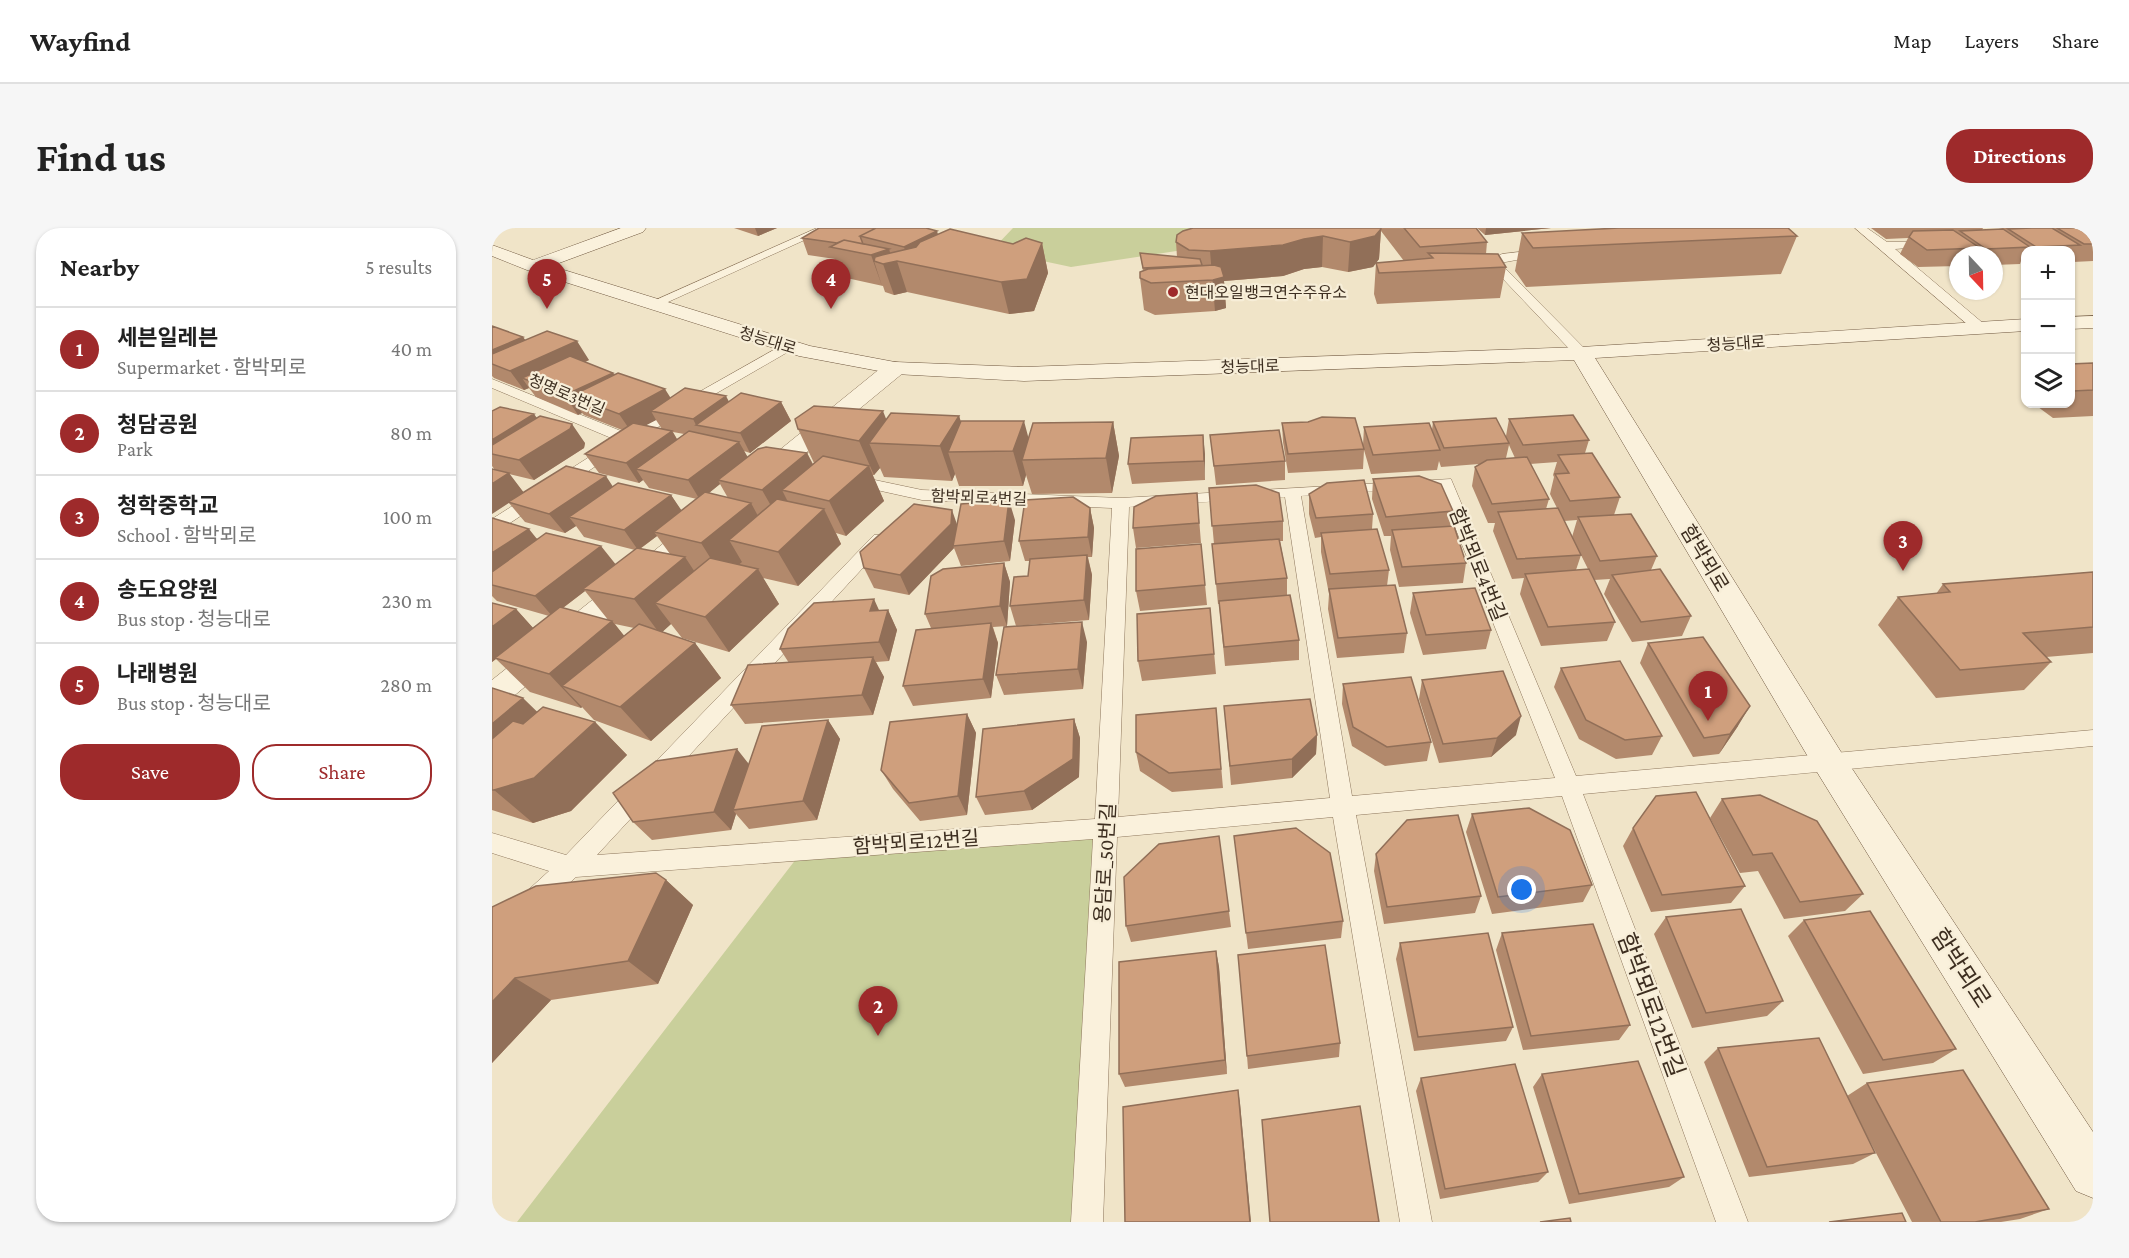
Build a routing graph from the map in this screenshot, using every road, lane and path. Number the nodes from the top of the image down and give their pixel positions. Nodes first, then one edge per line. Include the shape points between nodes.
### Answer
1 (637, 228) edge
2 (826, 228) edge
3 (1860, 228) edge
4 (1944, 243) edge
5 (1885, 246) junction
6 (1559, 250) edge
7 (498, 257) edge
8 (533, 267) junction
9 (653, 304) junction
10 (2021, 325) edge
11 (1979, 327) junction
12 (788, 346) junction
13 (1581, 353) junction
14 (895, 368) junction
15 (492, 383) edge
16 (534, 400) junction
17 (517, 410) edge
18 (627, 439) junction
19 (833, 476) edge
20 (1292, 492) junction
21 (922, 495) junction
22 (1121, 503) junction
23 (492, 527) edge
24 (492, 697) edge
25 (2093, 738) edge
26 (1829, 762) junction
27 (1570, 788) junction
28 (1343, 808) junction
29 (1107, 828) junction
30 (492, 843) edge
31 (570, 867) junction
32 (492, 939) edge
33 (2093, 1174) edge
34 (1087, 1222) edge
35 (1416, 1222) edge
36 (1732, 1222) edge

1 - 8 main road
2 - 9 lane
3 - 5 lane
4 - 5 lane
5 - 11 lane
6 - 13 lane via 1502,257 1493,262
7 - 8 main road, 청능대로
8 - 9 main road, 청능대로
9 - 12 main road, 청능대로
10 - 11 main road, 청능대로
11 - 13 main road, 청능대로
12 - 14 main road, 청능대로
12 - 18 lane
13 - 14 main road, 청능대로 via 1024,374
13 - 26 main road, 함박뫼로
14 - 24 main road via 788,467 731,502
15 - 16 lane, 청명로3번길
16 - 17 lane
16 - 18 lane, 청명로3번길
18 - 23 lane
19 - 21 lane, 함박뫼로4번길
20 - 22 lane, 함박뫼로4번길
20 - 27 lane, 함박뫼로4번길 via 1445,482
20 - 28 lane
21 - 22 lane, 함박뫼로4번길
21 - 31 lane
22 - 29 lane, 용담로_50번길
25 - 26 lane
26 - 27 lane, 함박뫼로12번길
26 - 33 main road, 함박뫼로
27 - 28 lane, 함박뫼로12번길
27 - 36 lane, 함박뫼로12번길
28 - 29 lane, 함박뫼로12번길
28 - 35 lane
29 - 31 lane, 함박뫼로12번길
29 - 34 lane, 용담로_50번길
30 - 31 lane, 함박뫼로12번길
31 - 32 lane

